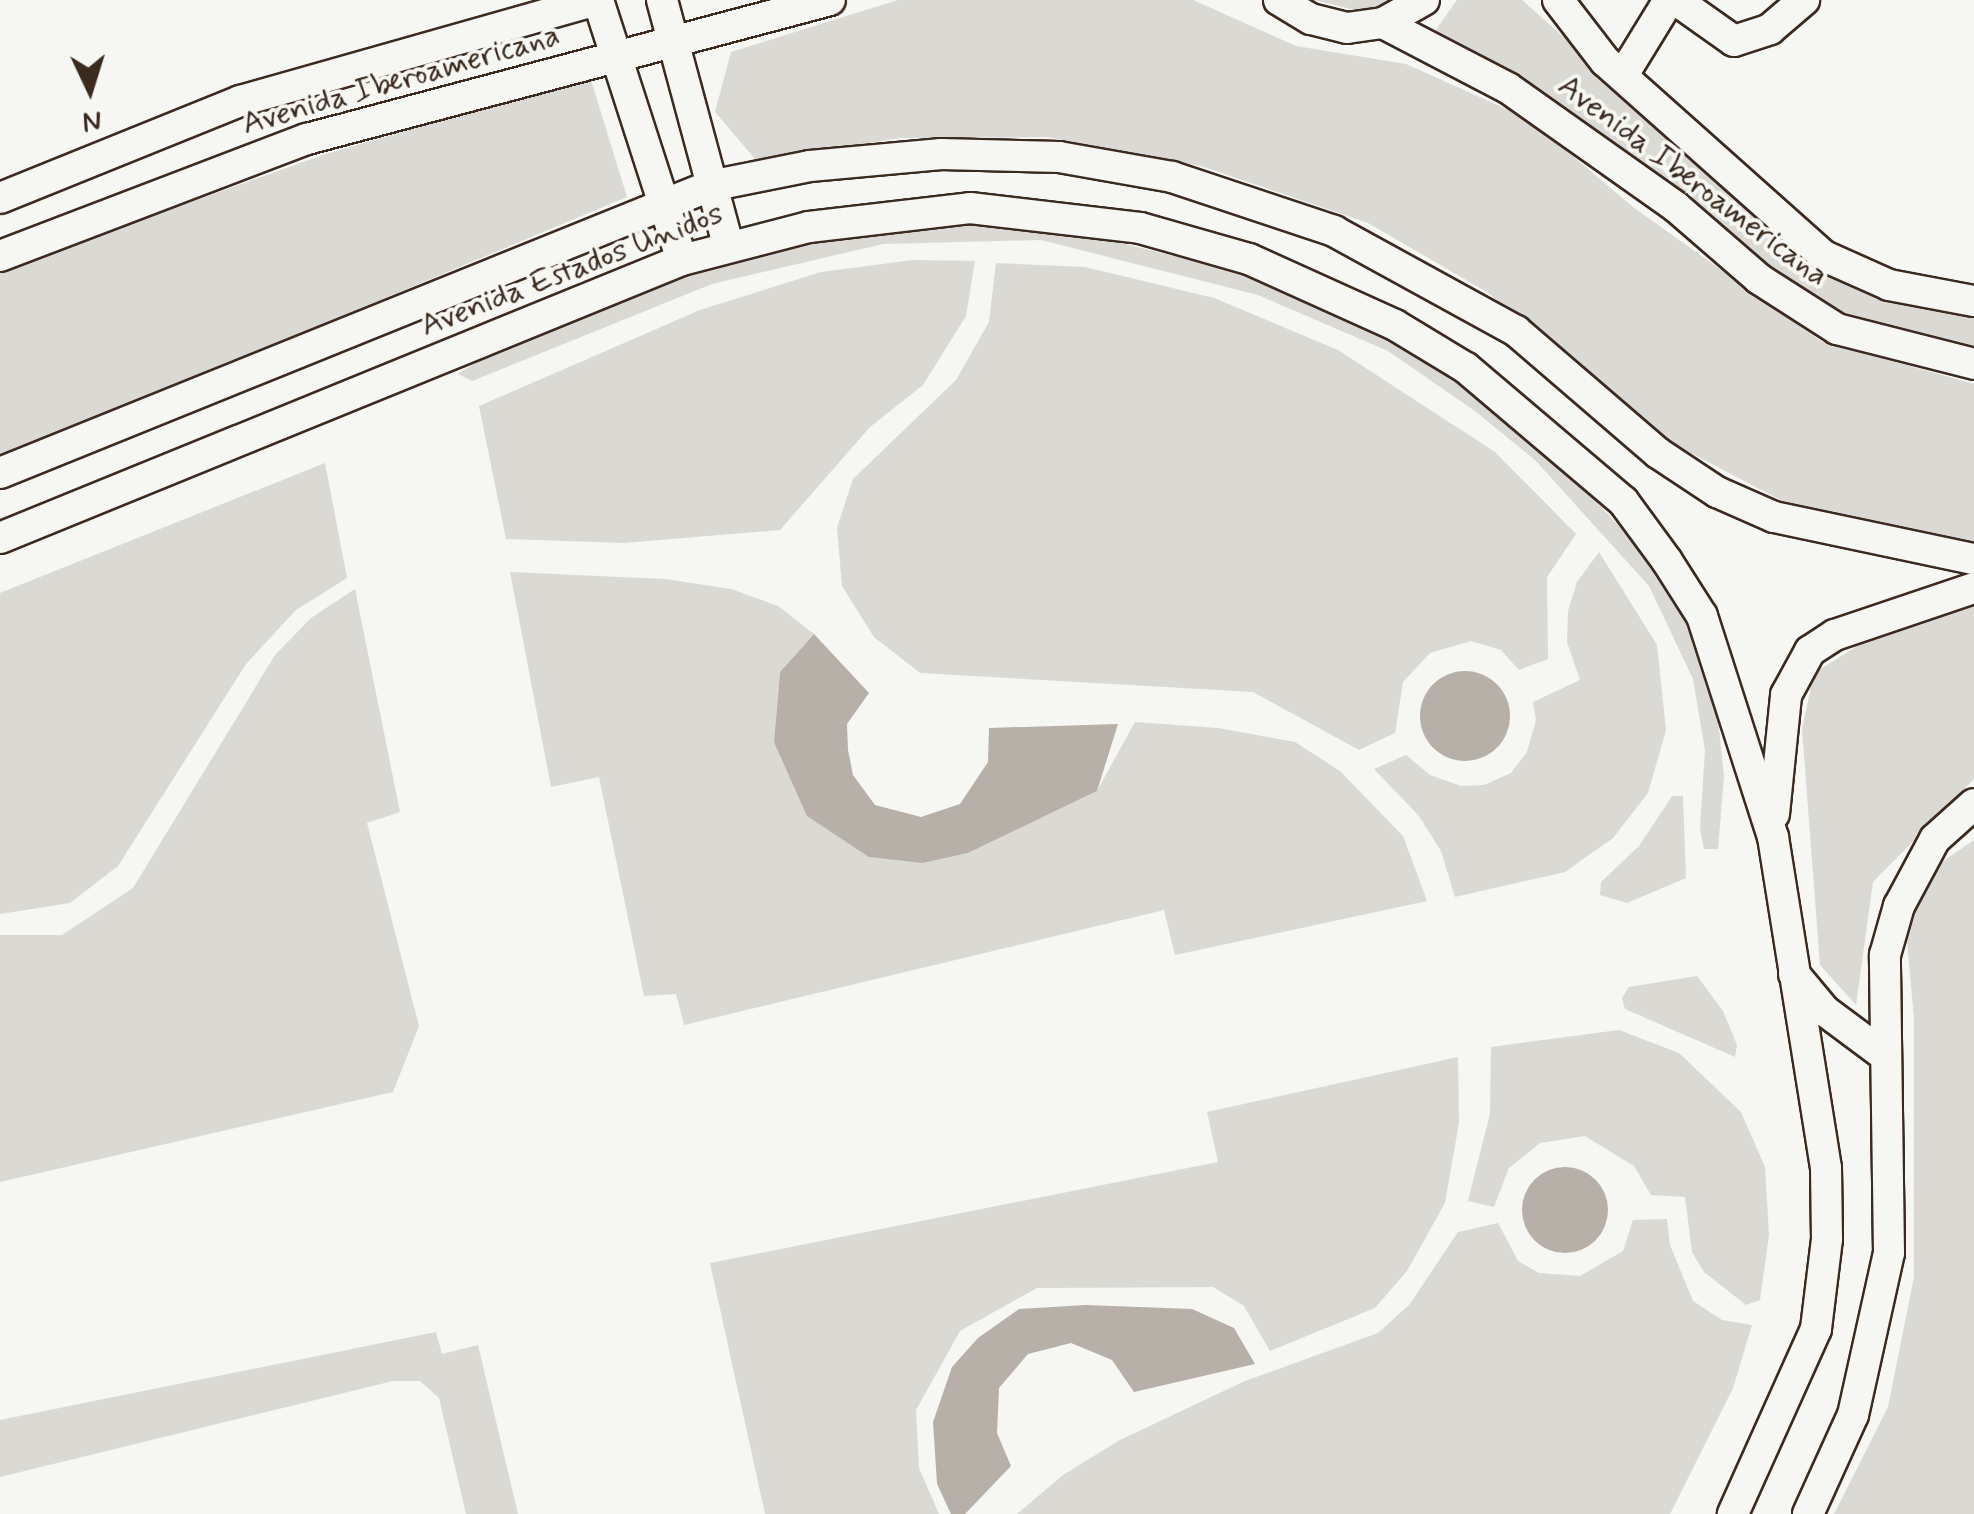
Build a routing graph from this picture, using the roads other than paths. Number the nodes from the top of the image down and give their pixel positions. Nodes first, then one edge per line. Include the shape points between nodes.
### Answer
1 (598, 0) edge
2 (662, 0) edge
3 (830, 0) edge
4 (1278, 0) edge
5 (1424, 0) edge
6 (1558, 0) edge
7 (1668, 0) edge
8 (1676, 0) edge
9 (1804, 0) edge
10 (1384, 24) junction
11 (672, 42) junction
12 (614, 56) junction
13 (1623, 75) junction
14 (710, 186) junction
15 (0, 198) edge
16 (660, 204) junction
17 (728, 244) junction
18 (0, 256) edge
19 (682, 260) junction
20 (1974, 301) edge
21 (1974, 364) edge
22 (0, 473) edge
23 (0, 538) edge
24 (1974, 559) edge
25 (1974, 588) edge
26 (1974, 804) edge
27 (1773, 837) junction
28 (1794, 974) junction
29 (1883, 1054) junction
30 (1733, 1514) edge
31 (1808, 1514) edge

1 - 12 street
1 - 15 street, Avenida Iberoamericana via 240,101
2 - 11 street
3 - 11 street, Avenida Iberoamericana
4 - 10 street via 1311,20 1346,28
5 - 10 street
6 - 13 street, Avenida Iberoamericana
7 - 13 street
8 - 9 street via 1734,42 1770,29
10 - 21 street, Avenida Iberoamericana via 1508,88 1676,207 1759,279 1838,329
11 - 12 street, Avenida Iberoamericana
11 - 14 street
12 - 16 street
12 - 18 street, Avenida Iberoamericana via 307,139
13 - 20 street, Avenida Iberoamericana via 1824,256 1889,285
14 - 16 street, Avenida Estados Unidos
14 - 17 street
14 - 24 street, Avenida Estados Unidos via 810,166 941,154 1059,157 1172,177 1334,231 1460,296 1516,330 1658,453 1717,492 1774,517
16 - 19 street
16 - 22 street, Avenida Estados Unidos
17 - 19 street, Avenida Estados Unidos
17 - 27 street, Avenida Estados Unidos via 970,208 1042,212 1140,228 1250,259 1395,325 1466,368 1623,500 1668,560 1702,616
19 - 23 street, Avenida Estados Unidos
25 - 27 street via 1835,635 1810,651 1786,695
26 - 29 street via 1935,839 1899,906 1886,955
27 - 28 street, Avenida Estados Unidos
28 - 29 street via 1825,1010
28 - 30 street, Avenida Estados Unidos via 1826,1168 1827,1239 1816,1329
29 - 31 street via 1888,1253 1853,1415

